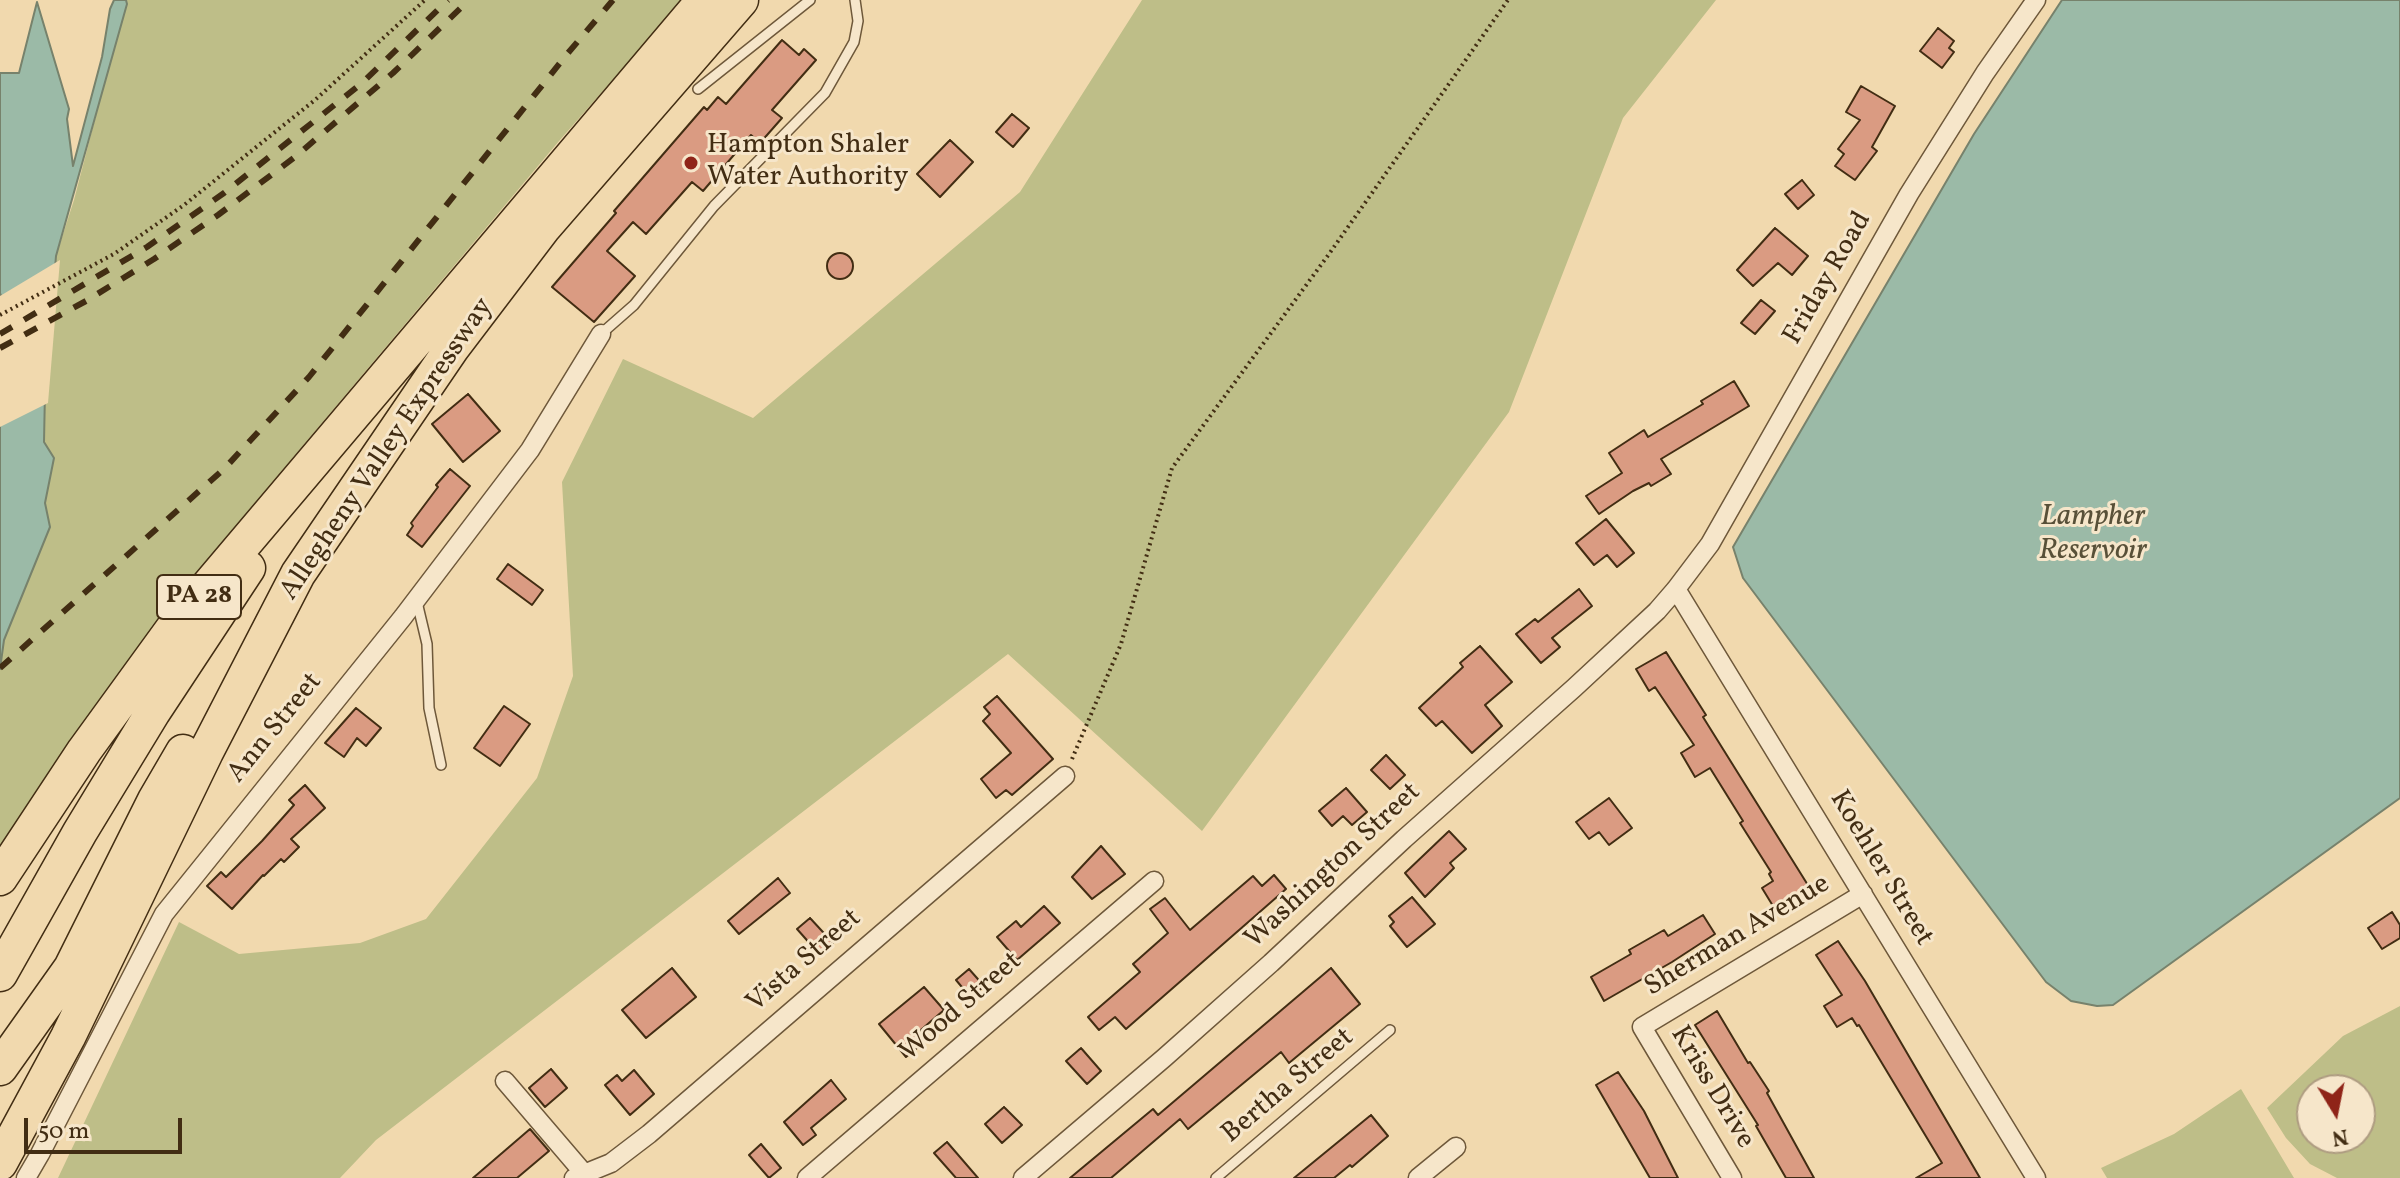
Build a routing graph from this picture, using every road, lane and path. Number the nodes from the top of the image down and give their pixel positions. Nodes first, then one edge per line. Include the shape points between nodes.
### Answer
1 (425, 0) edge
2 (704, 0) edge
3 (741, 0) edge
4 (810, 0) edge
5 (855, 0) edge
6 (1508, 0) edge
7 (2036, 0) edge
8 (698, 89) dead end
9 (0, 315) edge
10 (422, 333) junction
11 (601, 334) joint
12 (298, 574) junction
13 (1676, 589) junction
14 (416, 599) junction
15 (441, 765) dead end
16 (1065, 776) joint
17 (0, 878) edge
18 (1154, 881) dead end
19 (1863, 894) junction
20 (0, 974) edge
21 (1642, 1027) joint
22 (1390, 1030) dead end
23 (0, 1068) edge
24 (505, 1081) dead end
25 (1456, 1147) dead end
26 (0, 1163) edge
27 (582, 1177) edge
28 (26, 1178) edge
29 (807, 1178) edge
30 (1023, 1178) edge
31 (1216, 1178) edge
32 (1418, 1178) edge
33 (1732, 1178) edge
34 (2036, 1178) edge

1 - 9 path via 315,100 184,205 114,254
2 - 10 highway, Allegheny Valley Expressway / PA 28
3 - 12 highway, Allegheny Valley Expressway / PA 28 via 544,227 452,348
4 - 8 lane
5 - 11 lane via 854,42 825,93 714,206 634,305
6 - 16 path via 1172,468 1121,644
7 - 13 street, Friday Road via 1909,194 1710,544
10 - 17 highway, Allegheny Valley Expressway / PA 28 via 177,623
10 - 20 highway via 246,571 129,752
11 - 14 street, Ann Street via 530,450
12 - 23 highway via 216,695 71,968
12 - 26 highway, Allegheny Valley Expressway / PA 28
13 - 19 street, Koehler Street
13 - 30 street, Washington Street via 1271,963
14 - 15 lane via 427,644 429,708
14 - 28 street, Ann Street via 164,914
16 - 27 street, Vista Street via 649,1134
18 - 29 street, Wood Street
19 - 21 street, Sherman Avenue
19 - 34 street, Koehler Street
21 - 33 street, Kriss Drive
22 - 31 lane, Bertha Street
24 - 27 street
25 - 32 street

